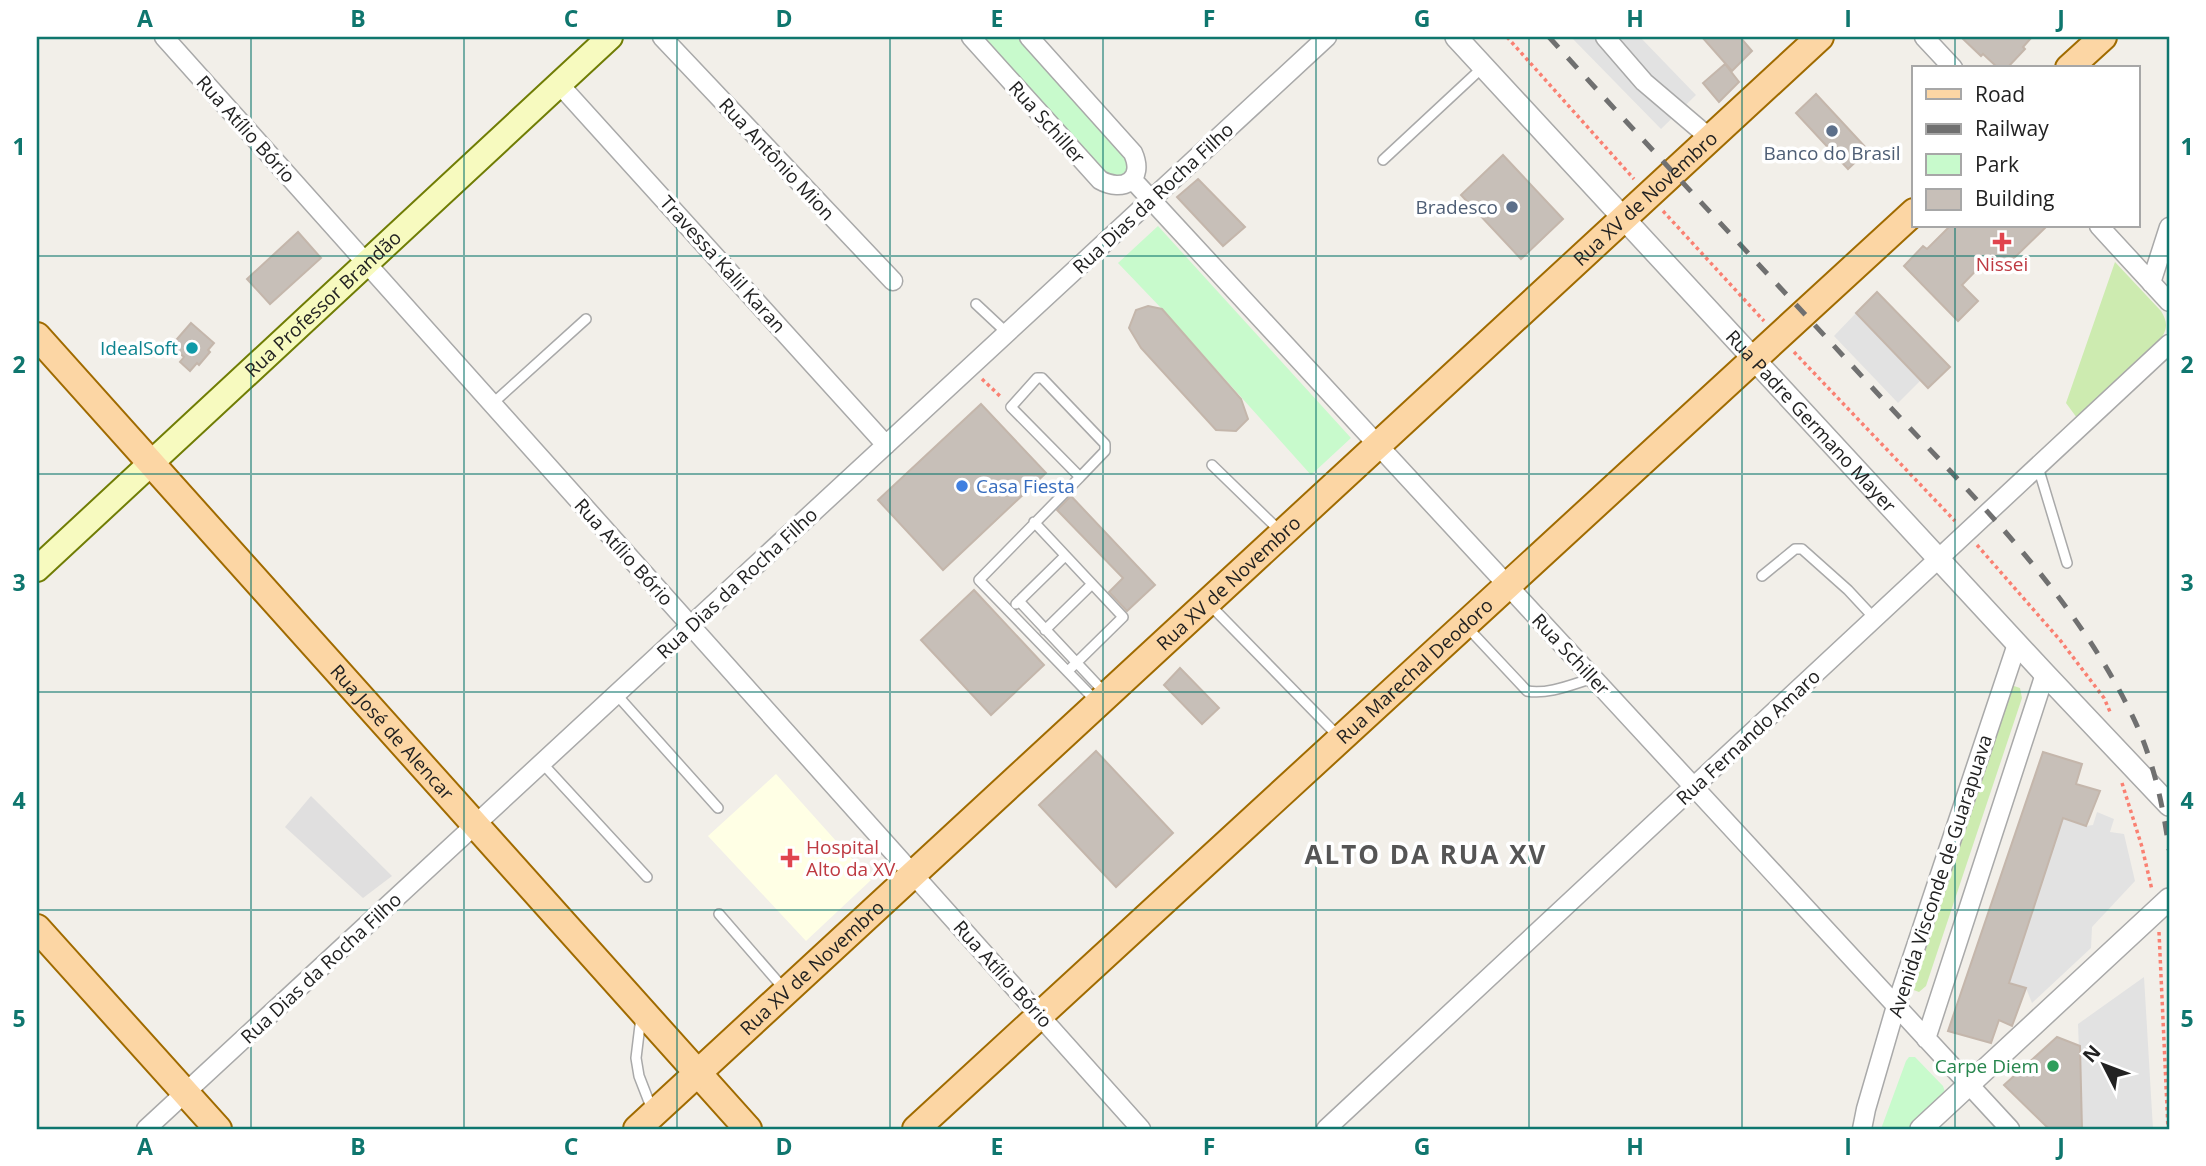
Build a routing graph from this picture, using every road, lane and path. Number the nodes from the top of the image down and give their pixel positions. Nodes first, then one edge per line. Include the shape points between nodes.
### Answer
1 (164, 37) edge
2 (662, 37) edge
3 (971, 37) edge
4 (1029, 37) edge
5 (1327, 37) edge
6 (1455, 37) edge
7 (1507, 37) edge
8 (1605, 37) edge
9 (1820, 37) edge
10 (1924, 37) edge
11 (2103, 37) edge
12 (600, 40) edge
13 (1951, 66) edge
14 (2071, 66) edge
15 (1483, 67) junction
16 (559, 84) junction
17 (1712, 139) junction
18 (1383, 160) dead end
19 (1632, 177) dead end
20 (1132, 179) junction
21 (1151, 200) junction
22 (1660, 208) dead end
23 (1912, 214) edge
24 (1624, 218) junction
25 (2169, 227) edge
26 (2101, 228) edge
27 (366, 263) junction
28 (893, 281) dead end
29 (2151, 283) junction
30 (2169, 302) edge
31 (976, 304) dead end
32 (1762, 318) dead end
33 (586, 319) dead end
34 (1007, 333) junction
35 (37, 336) edge
36 (2169, 344) edge
37 (1791, 348) dead end
38 (1755, 360) junction
39 (971, 366) junction
40 (492, 404) junction
41 (1011, 407) junction
42 (886, 445) junction
43 (1377, 445) junction
44 (151, 463) junction
45 (1212, 465) dead end
46 (2038, 467) junction
47 (1080, 477) junction
48 (1955, 521) dead end
49 (1034, 522) junction
50 (1282, 533) junction
51 (1977, 545) dead end
52 (1065, 556) junction
53 (1939, 559) junction
54 (2067, 563) dead end
55 (37, 569) edge
56 (1762, 576) dead end
57 (1091, 584) junction
58 (1507, 586) junction
59 (1019, 601) junction
60 (1207, 602) junction
61 (1009, 610) junction
62 (1875, 618) junction
63 (690, 625) junction
64 (1466, 625) junction
65 (1045, 630) junction
66 (2017, 644) junction
67 (1077, 663) junction
68 (1068, 671) junction
69 (2045, 674) junction
70 (1593, 678) junction
71 (616, 694) junction
72 (1102, 699) junction
73 (2114, 722) dead end
74 (1341, 740) junction
75 (542, 763) junction
76 (2121, 779) dead end
77 (1693, 787) junction
78 (2169, 805) edge
79 (718, 808) dead end
80 (475, 825) junction
81 (913, 873) junction
82 (647, 877) dead end
83 (2161, 894) edge
84 (719, 914) dead end
85 (2158, 927) dead end
86 (37, 928) edge
87 (786, 991) junction
88 (1896, 1006) junction
89 (642, 1010) junction
90 (1040, 1017) junction
91 (1926, 1039) junction
92 (698, 1073) junction
93 (1969, 1085) junction
94 (185, 1093) junction
95 (1866, 1109) junction
96 (645, 1121) edge
97 (146, 1129) edge
98 (218, 1129) edge
99 (748, 1129) edge
100 (916, 1129) edge
101 (1141, 1129) edge
102 (1326, 1129) edge
103 (1853, 1129) edge
104 (1862, 1129) edge
105 (1921, 1129) edge
106 (2010, 1129) edge
107 (2168, 1129) edge

1 - 27 street, Rua Atílio Bório
2 - 28 street, Rua Antônio Mion
3 - 20 street, Rua Schiller via 1100,180 1110,186
4 - 20 street via 1133,153 1137,171
5 - 21 street, Rua Dias da Rocha Filho
6 - 15 street, Rua Padre Germano Mayer
7 - 19 path
8 - 17 street via 1644,82
9 - 17 main road, Rua XV de Novembro
10 - 13 street
11 - 14 main road
12 - 16 main road, Rua Professor Brandão
15 - 18 lane
15 - 24 street, Rua Padre Germano Mayer
16 - 27 main road, Rua Professor Brandão
16 - 42 street, Travessa Kalil Karan
17 - 24 main road, Rua XV de Novembro
20 - 21 street, Rua Schiller
21 - 34 street, Rua Dias da Rocha Filho
21 - 43 street, Rua Schiller
22 - 32 path
23 - 38 main road, Rua Marechal Deodoro
24 - 38 street, Rua Padre Germano Mayer
24 - 43 main road, Rua XV de Novembro
25 - 29 street
26 - 29 street
27 - 40 street, Rua Atílio Bório
27 - 44 main road, Rua Professor Brandão
29 - 30 street
31 - 34 lane
33 - 40 lane
34 - 39 street, Rua Dias da Rocha Filho
35 - 44 main road, Rua José de Alencar
36 - 46 street, Rua Fernando Amaro
37 - 48 path
38 - 53 street, Rua Padre Germano Mayer
38 - 58 main road, Rua Marechal Deodoro
39 - 41 path
39 - 42 street, Rua Dias da Rocha Filho
40 - 63 street, Rua Atílio Bório
41 - 47 lane
41 - 47 lane via 1037,378 1042,379 1105,444 1105,451
42 - 63 street, Rua Dias da Rocha Filho
43 - 50 main road, Rua XV de Novembro
43 - 58 street, Rua Schiller
44 - 55 main road, Rua Professor Brandão
44 - 80 main road, Rua José de Alencar
45 - 50 lane
46 - 53 street, Rua Fernando Amaro
46 - 54 lane
47 - 49 lane
49 - 52 lane
49 - 61 lane via 979,580
50 - 60 main road, Rua XV de Novembro
51 - 73 path via 2060,640 2104,698
52 - 57 lane
52 - 59 lane
53 - 62 street, Rua Fernando Amaro
53 - 66 street, Rua Padre Germano Mayer
56 - 62 lane via 1802,549
57 - 65 lane
57 - 67 lane via 1123,617
58 - 64 main road, Rua Marechal Deodoro
58 - 70 street, Rua Schiller
59 - 61 lane
59 - 65 lane
60 - 72 main road, Rua XV de Novembro
60 - 74 lane
61 - 68 lane
62 - 77 street, Rua Fernando Amaro
63 - 71 street, Rua Dias da Rocha Filho
63 - 81 street, Rua Atílio Bório
64 - 70 lane via 1527,691 1557,689
64 - 74 main road, Rua Marechal Deodoro
65 - 67 lane
66 - 69 street, Rua Padre Germano Mayer
66 - 88 street, Avenida Visconde de Guarapuava
67 - 68 lane
67 - 72 lane
68 - 72 lane
69 - 78 street, Rua Padre Germano Mayer
69 - 91 street, Avenida Visconde de Guarapuava
70 - 77 street, Rua Schiller
71 - 75 street, Rua Dias da Rocha Filho
71 - 79 lane
72 - 81 main road, Rua XV de Novembro
74 - 90 main road, Rua Marechal Deodoro
75 - 80 street, Rua Dias da Rocha Filho
75 - 82 lane
76 - 83 path
77 - 88 street, Rua Schiller
77 - 102 street, Rua Fernando Amaro
80 - 89 main road, Rua José de Alencar
80 - 94 street, Rua Dias da Rocha Filho
81 - 87 main road, Rua XV de Novembro
81 - 90 street, Rua Atílio Bório
83 - 93 street
84 - 87 lane
85 - 107 path
86 - 94 main road
87 - 92 main road, Rua XV de Novembro
88 - 91 street, Rua Schiller
88 - 95 street, Avenida Visconde de Guarapuava
89 - 92 main road, Rua José de Alencar
89 - 96 lane via 636,1058
90 - 100 main road, Rua Marechal Deodoro
90 - 101 street, Rua Atílio Bório
91 - 93 street, Rua Schiller
92 - 96 main road, Rua XV de Novembro
92 - 99 main road, Rua José de Alencar
93 - 105 street
93 - 106 street, Rua Schiller
94 - 97 street, Rua Dias da Rocha Filho
94 - 98 main road
95 - 103 street, Avenida Visconde de Guarapuava
95 - 104 street, Avenida Visconde de Guarapuava

